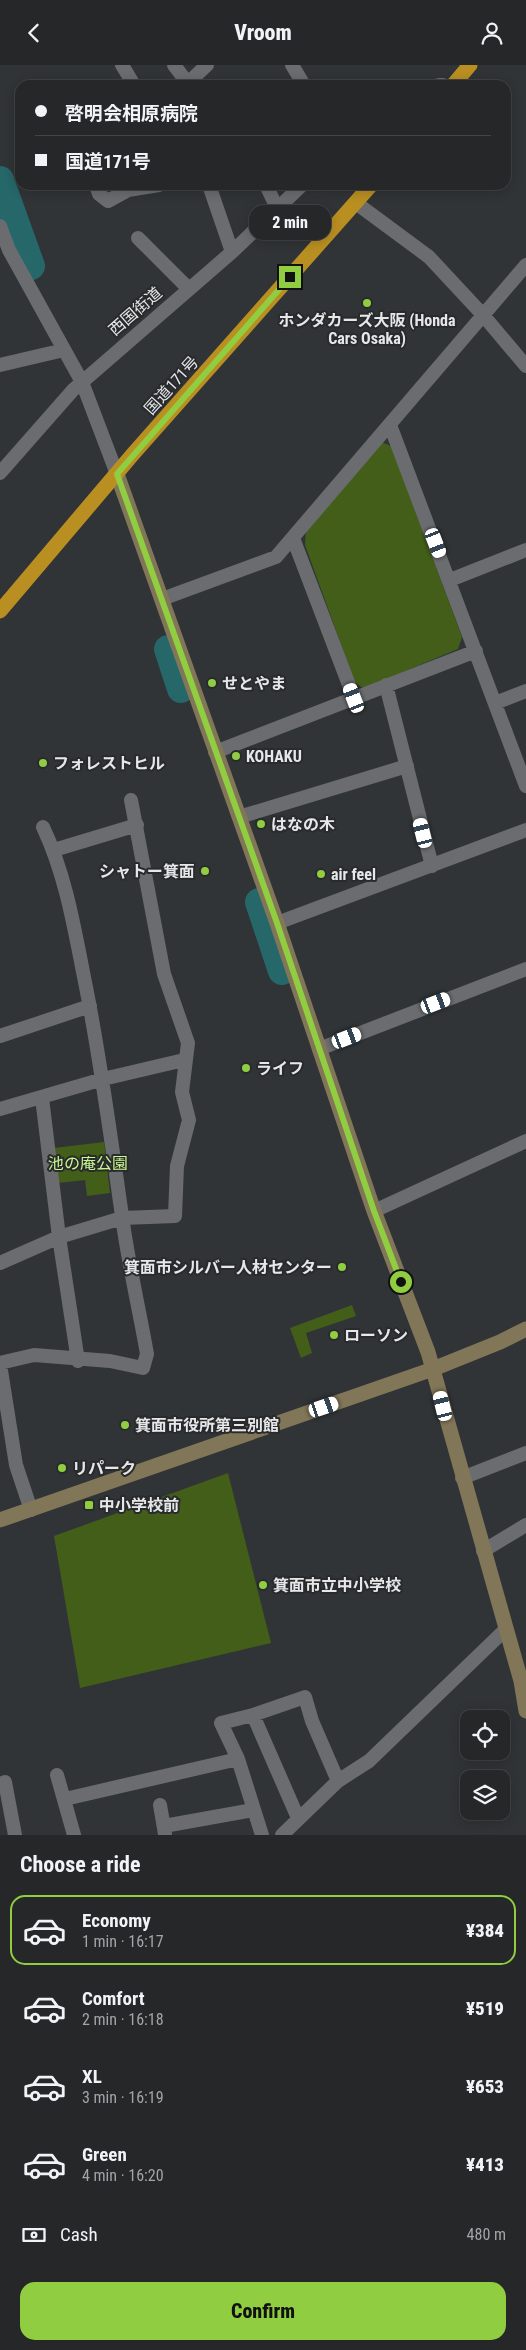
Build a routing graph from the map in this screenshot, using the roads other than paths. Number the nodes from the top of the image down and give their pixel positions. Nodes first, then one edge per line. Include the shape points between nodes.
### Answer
1 (122, 65) edge
2 (174, 65) edge
3 (207, 65) edge
4 (470, 65) edge
5 (298, 67) edge
6 (131, 80) edge
7 (185, 80) edge
8 (192, 80) edge
9 (302, 80) edge
10 (457, 80) edge
11 (98, 190) edge
12 (128, 190) edge
13 (211, 190) edge
14 (268, 190) edge
15 (297, 190) edge
16 (367, 190) edge
17 (356, 203) junction
18 (277, 208) junction
19 (0, 226) edge
20 (138, 238) dead end
21 (232, 252) junction
22 (526, 265) edge
23 (188, 288) junction
24 (483, 315) junction
25 (64, 350) junction
26 (0, 365) edge
27 (526, 366) edge
28 (82, 382) junction
29 (390, 425) junction
30 (0, 473) edge
31 (117, 474) junction
32 (293, 538) junction
33 (526, 551) edge
34 (450, 580) junction
35 (162, 599) junction
36 (0, 611) edge
37 (476, 651) junction
38 (386, 685) junction
39 (526, 691) edge
40 (354, 698) junction
41 (495, 703) junction
42 (215, 751) junction
43 (407, 766) junction
44 (526, 786) edge
45 (132, 800) dead end
46 (239, 817) junction
47 (137, 825) junction
48 (43, 827) dead end
49 (526, 830) edge
50 (54, 849) junction
51 (432, 866) junction
52 (277, 923) junction
53 (526, 969) edge
54 (90, 1007) junction
55 (0, 1036) edge
56 (319, 1049) junction
57 (184, 1060) junction
58 (103, 1079) junction
59 (42, 1098) junction
60 (0, 1109) edge
61 (526, 1141) edge
62 (374, 1211) junction
63 (122, 1218) junction
64 (59, 1237) junction
65 (0, 1263) edge
66 (526, 1329) edge
67 (78, 1361) junction
68 (0, 1364) edge
69 (433, 1369) junction
70 (3, 1398) edge
71 (526, 1453) edge
72 (462, 1478) junction
73 (31, 1510) junction
74 (0, 1520) edge
75 (526, 1525) edge
76 (483, 1551) junction
77 (506, 1629) junction
78 (524, 1692) edge
79 (526, 1711) edge
80 (253, 1715) junction
81 (238, 1759) junction
82 (57, 1775) dead end
83 (338, 1781) junction
84 (0, 1784) edge
85 (65, 1799) junction
86 (160, 1805) dead end
87 (253, 1810) junction
88 (298, 1817) junction
89 (164, 1831) edge
90 (15, 1835) edge
91 (74, 1835) edge
92 (262, 1835) edge
93 (282, 1835) edge

1 - 6 street
2 - 7 street
3 - 8 street
4 - 10 highway
5 - 9 street
11 - 12 street via 108,201
13 - 21 street
14 - 18 street
15 - 18 street, 西国街道
16 - 17 highway, 国道171号
17 - 24 street via 428,257
17 - 31 highway, 国道171号
18 - 21 street, 西国街道
19 - 25 street via 9,250
20 - 23 street
21 - 23 street, 西国街道
22 - 24 street
23 - 28 street, 西国街道
24 - 27 street
24 - 29 street
25 - 26 street
25 - 28 street
28 - 30 street, 西国街道
28 - 31 street
29 - 32 street
29 - 34 street
31 - 35 street
31 - 36 highway, 国道171号
32 - 35 street via 276,557
32 - 40 street
33 - 34 street
34 - 37 street
35 - 42 street
37 - 38 street
37 - 41 street
38 - 40 street
38 - 43 street
39 - 41 street
40 - 42 street
41 - 44 street
42 - 46 street
43 - 46 street
43 - 51 street
45 - 47 street
46 - 52 street
47 - 50 street
47 - 57 street via 164,974 188,1043
48 - 50 street
49 - 51 street
50 - 54 street via 68,897
51 - 52 street
52 - 56 street
53 - 56 street
54 - 55 street
54 - 58 street
56 - 62 street
57 - 58 street
57 - 63 street via 182,1092 189,1120 177,1166 175,1216
58 - 59 street
58 - 63 street
59 - 60 street
59 - 64 street
61 - 62 street
62 - 69 street
63 - 64 street
63 - 67 street via 147,1354 143,1368 110,1361
64 - 65 street
64 - 67 street
66 - 69 street
67 - 68 street via 34,1355
68 - 70 street
69 - 72 street
69 - 73 street
70 - 73 street via 16,1465
71 - 72 street
72 - 76 street
73 - 74 street
75 - 76 street
76 - 77 street
77 - 78 street
77 - 83 street via 370,1761
78 - 79 street
80 - 81 street via 221,1723
80 - 83 street via 305,1697
80 - 88 street
81 - 85 street
81 - 87 street
82 - 85 street
83 - 88 street
84 - 90 street via 4,1782
85 - 91 street
86 - 89 street
87 - 89 street
87 - 92 street
88 - 93 street

